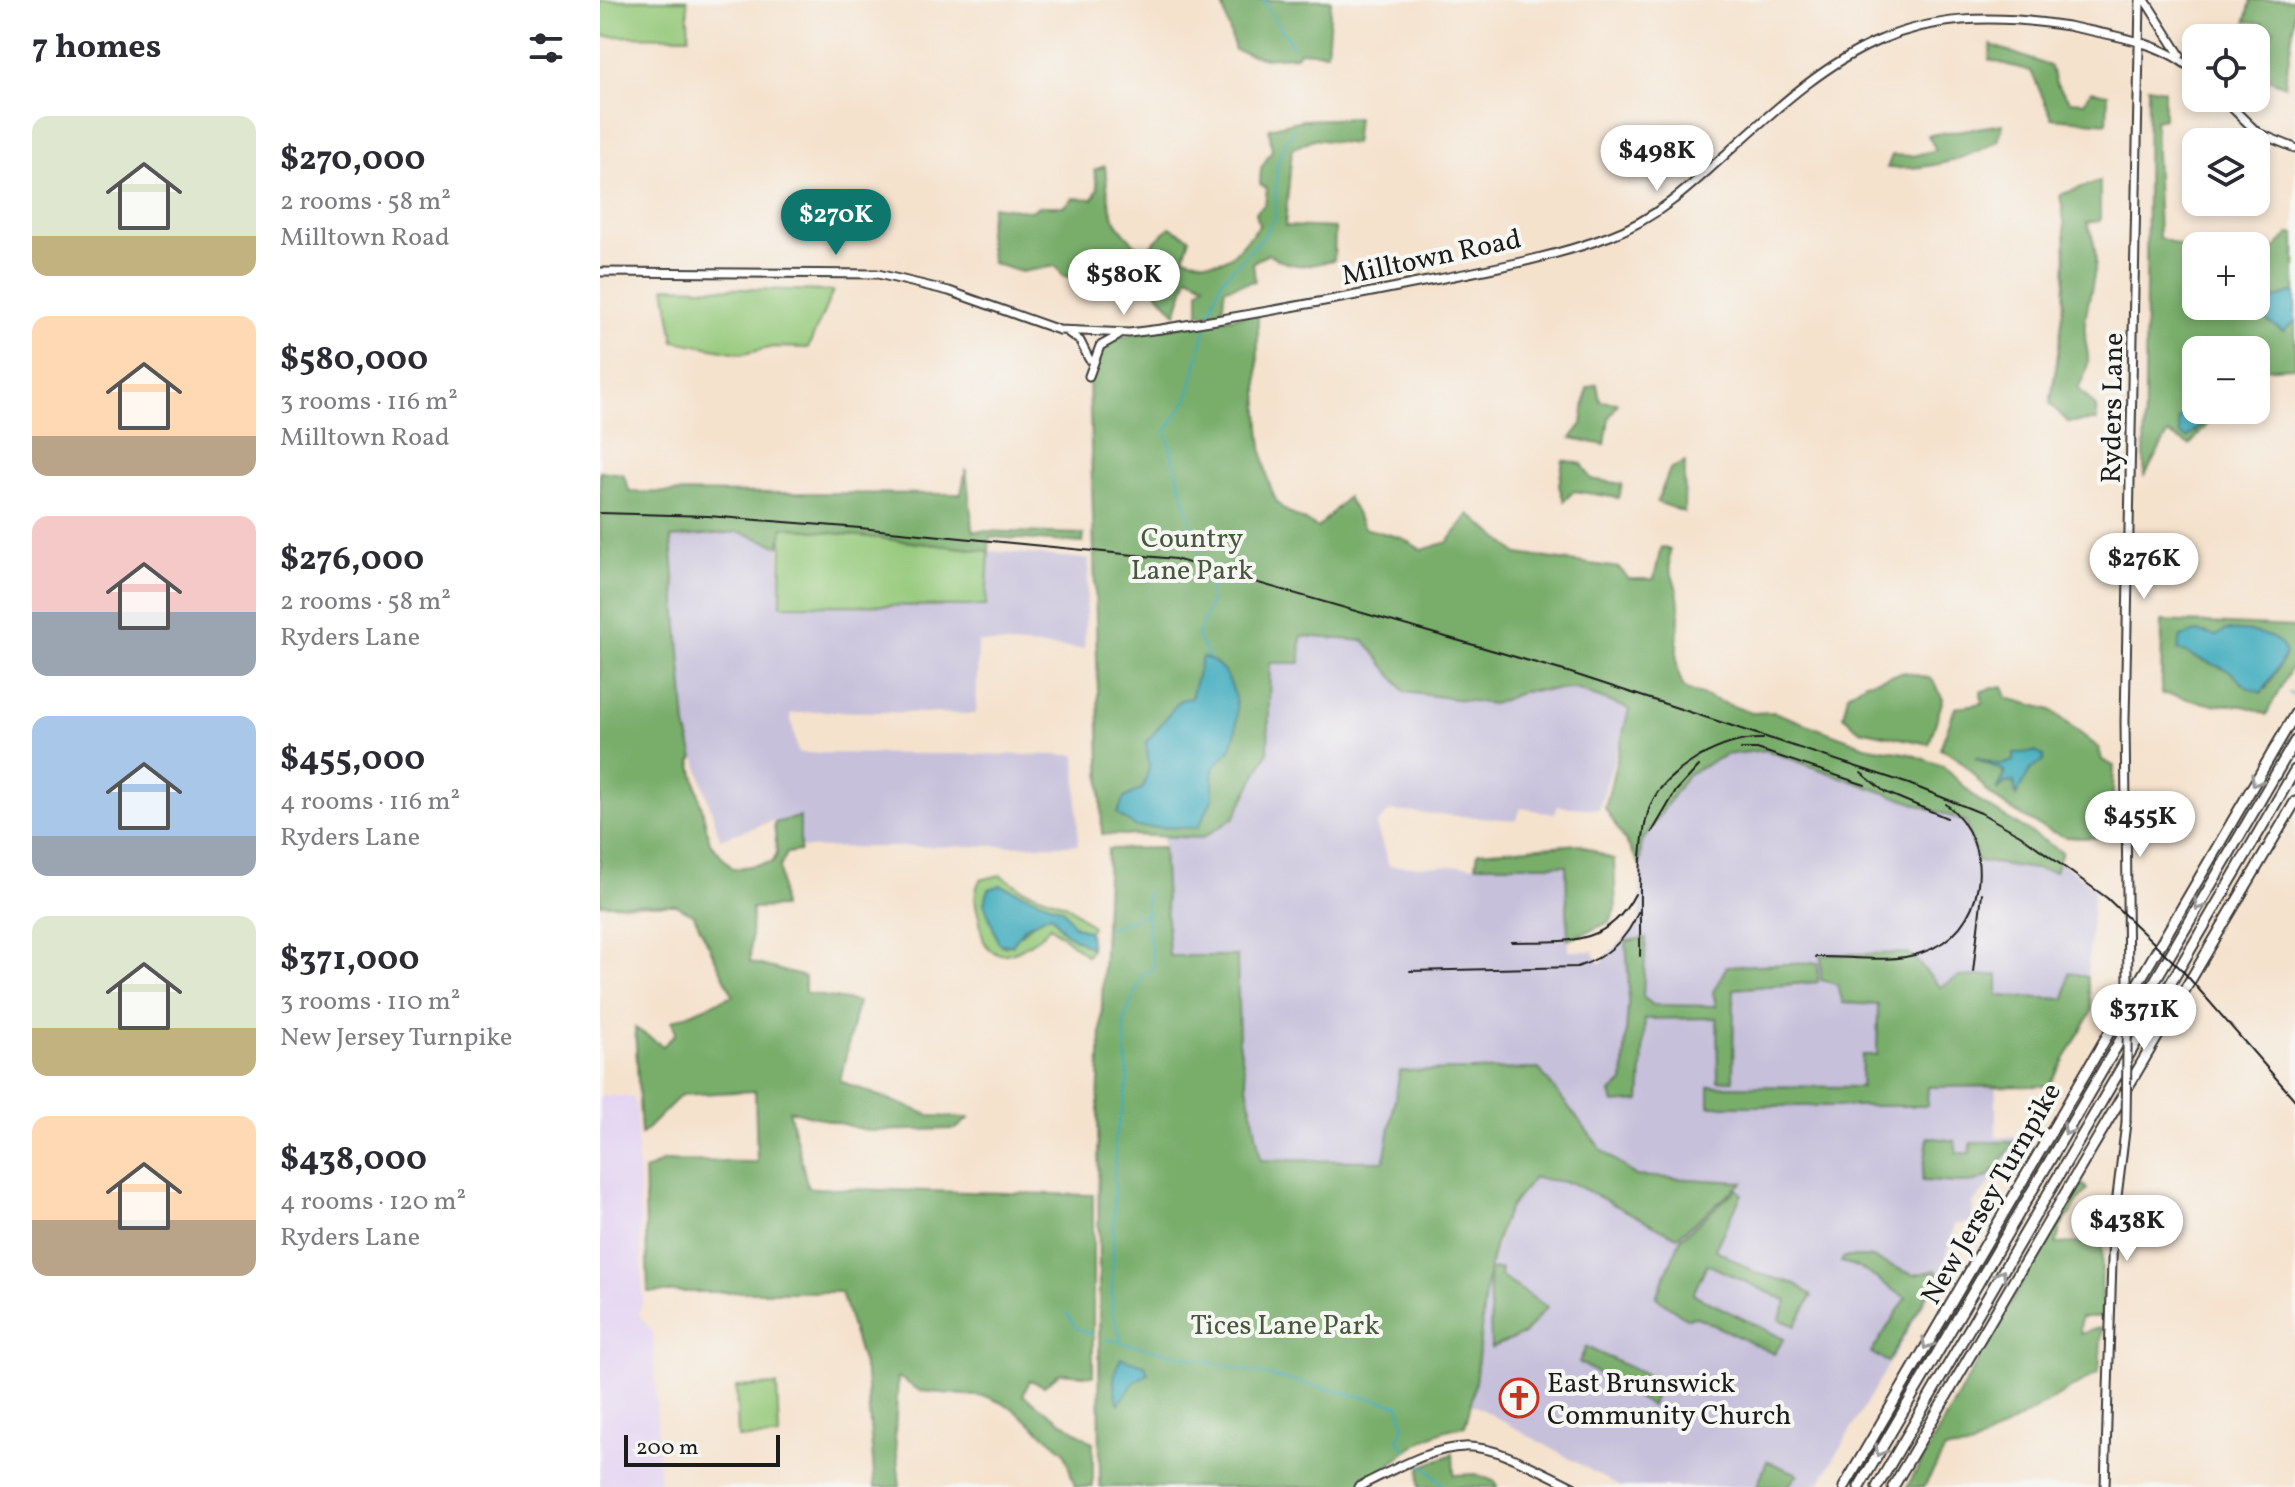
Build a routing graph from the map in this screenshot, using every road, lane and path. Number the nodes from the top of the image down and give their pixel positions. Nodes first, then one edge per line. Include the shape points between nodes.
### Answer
1 (2143, 0) edge
2 (2138, 43) junction
3 (2182, 59) edge
4 (2182, 60) edge
5 (2236, 112) edge
6 (2295, 148) edge
7 (600, 272) edge
8 (1059, 330) junction
9 (1129, 333) junction
10 (1089, 359) dead end
11 (1089, 376) dead end
12 (2295, 714) edge
13 (2295, 741) edge
14 (2295, 770) edge
15 (2295, 802) edge
16 (1358, 1487) edge
17 (1573, 1487) edge
18 (1844, 1487) edge
19 (1859, 1487) edge
20 (1877, 1487) edge
21 (1893, 1487) edge
22 (2105, 1487) edge

1 - 2 street, Ryders Lane
1 - 3 street
2 - 4 street, Milltown Road via 2167,50
2 - 9 street, Milltown Road via 2014,16 1949,16 1905,27 1828,64 1686,191 1612,236 1471,272
2 - 22 street, Ryders Lane, bridge via 2124,845 2126,1123 2111,1262
5 - 6 street via 2258,133
7 - 8 street, Milltown Road via 878,274 949,291
8 - 9 street, Milltown Road
8 - 10 street via 1076,337
9 - 11 street via 1100,346
12 -> 18 highway, New Jersey Turnpike
13 -> 19 highway, New Jersey Turnpike
20 -> 14 highway, New Jersey Turnpike
15 - 21 highway
16 - 17 street via 1434,1449 1471,1445 1522,1461

